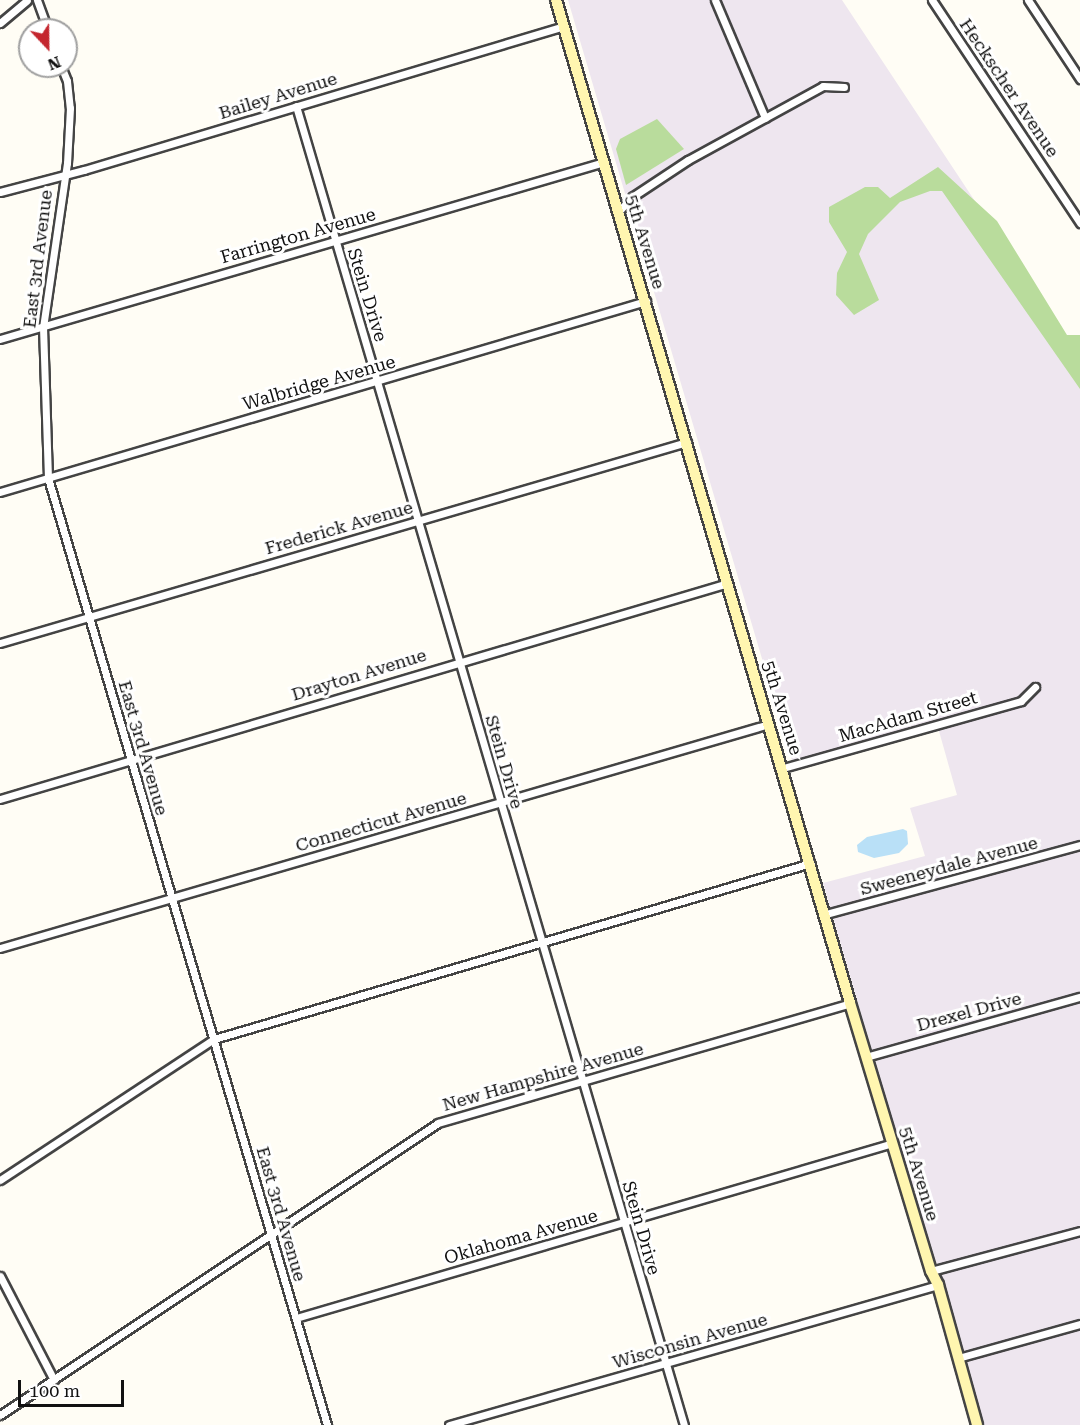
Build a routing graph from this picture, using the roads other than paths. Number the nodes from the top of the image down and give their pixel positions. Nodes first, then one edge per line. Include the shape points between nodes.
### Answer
1 (27, 0) edge
2 (37, 0) edge
3 (556, 0) edge
4 (715, 0) edge
5 (932, 0) edge
6 (1028, 0) edge
7 (44, 18) edge
8 (0, 22) edge
9 (564, 26) junction
10 (66, 78) edge
11 (1080, 79) edge
12 (844, 87) dead end
13 (296, 106) junction
14 (765, 118) junction
15 (604, 162) junction
16 (65, 175) junction
17 (0, 192) edge
18 (618, 212) junction
19 (1080, 223) edge
20 (335, 241) junction
21 (646, 301) junction
22 (43, 327) junction
23 (0, 339) edge
24 (377, 382) junction
25 (687, 442) junction
26 (48, 478) junction
27 (0, 492) edge
28 (418, 520) junction
29 (728, 583) junction
30 (90, 617) junction
31 (0, 643) edge
32 (459, 661) junction
33 (1035, 687) dead end
34 (769, 724) junction
35 (130, 760) junction
36 (783, 768) junction
37 (0, 799) edge
38 (500, 803) junction
39 (1080, 845) edge
40 (810, 863) junction
41 (172, 898) junction
42 (826, 914) junction
43 (541, 942) junction
44 (0, 948) edge
45 (1080, 997) edge
46 (850, 1003) junction
47 (214, 1039) junction
48 (866, 1057) junction
49 (582, 1082) junction
50 (893, 1143) junction
51 (0, 1180) edge
52 (623, 1222) junction
53 (1080, 1231) edge
54 (271, 1233) junction
55 (931, 1271) junction
56 (0, 1276) edge
57 (938, 1285) junction
58 (296, 1318) junction
59 (1080, 1324) edge
60 (958, 1358) junction
61 (665, 1364) junction
62 (54, 1380) junction
63 (0, 1415) edge
64 (327, 1425) edge
65 (449, 1425) edge
66 (684, 1425) edge
67 (976, 1425) edge

1 - 8 street
2 - 7 street
3 - 9 main road, 5th Avenue
4 - 14 street
5 - 19 street, Heckscher Avenue
6 - 11 street
9 - 13 street, Bailey Avenue
9 - 15 main road, 5th Avenue
10 - 16 street, East 3rd Avenue via 70,108
12 - 14 street via 823,86
13 - 16 street, Bailey Avenue
13 - 20 street, Stein Drive
14 - 18 street via 688,160 632,197
15 - 18 main road, 5th Avenue
15 - 20 street, Farrington Avenue
16 - 17 street, Bailey Avenue
16 - 22 street, East 3rd Avenue
18 - 21 main road, 5th Avenue
20 - 22 street, Farrington Avenue
20 - 24 street, Stein Drive
21 - 24 street, Walbridge Avenue
21 - 25 main road, 5th Avenue
22 - 23 street, Farrington Avenue
22 - 26 street, East 3rd Avenue
24 - 26 street, Walbridge Avenue
24 - 28 street, Stein Drive
25 - 28 street, Frederick Avenue
25 - 29 main road, 5th Avenue
26 - 27 street, Walbridge Avenue
26 - 30 street, East 3rd Avenue
28 - 30 street, Frederick Avenue
28 - 32 street, Stein Drive
29 - 32 street, Drayton Avenue
29 - 34 main road, 5th Avenue
30 - 31 street, Frederick Avenue
30 - 35 street, East 3rd Avenue
32 - 35 street, Drayton Avenue
32 - 38 street, Stein Drive
33 - 36 street, MacAdam Street via 1021,701
34 - 36 main road, 5th Avenue
34 - 38 street, Connecticut Avenue
35 - 37 street, Drayton Avenue
35 - 41 street, East 3rd Avenue
36 - 40 main road, 5th Avenue
38 - 41 street, Connecticut Avenue
38 - 43 street, Stein Drive
39 - 42 street, Sweeneydale Avenue
40 - 42 main road, 5th Avenue
40 - 43 street
41 - 44 street, Connecticut Avenue
41 - 47 street, East 3rd Avenue
42 - 46 main road, 5th Avenue
43 - 47 street
43 - 49 street, Stein Drive
45 - 48 street, Drexel Drive
46 - 48 main road, 5th Avenue
46 - 49 street, New Hampshire Avenue
47 - 51 street
47 - 54 street, East 3rd Avenue
48 - 50 main road, 5th Avenue
49 - 52 street, Stein Drive
49 - 54 street, New Hampshire Avenue via 438,1123
50 - 52 street, Oklahoma Avenue
50 - 55 main road, 5th Avenue
52 - 58 street, Oklahoma Avenue
52 - 61 street, Stein Drive
53 - 55 street
54 - 58 street, East 3rd Avenue
54 - 62 street, New Hampshire Avenue
55 - 57 main road, 5th Avenue
56 - 62 street
57 - 60 main road, 5th Avenue
57 - 61 street, Wisconsin Avenue
58 - 64 street, East 3rd Avenue
59 - 60 street
60 - 67 main road, 5th Avenue
61 - 65 street, Wisconsin Avenue
61 - 66 street, Stein Drive
62 - 63 street, New Hampshire Avenue

